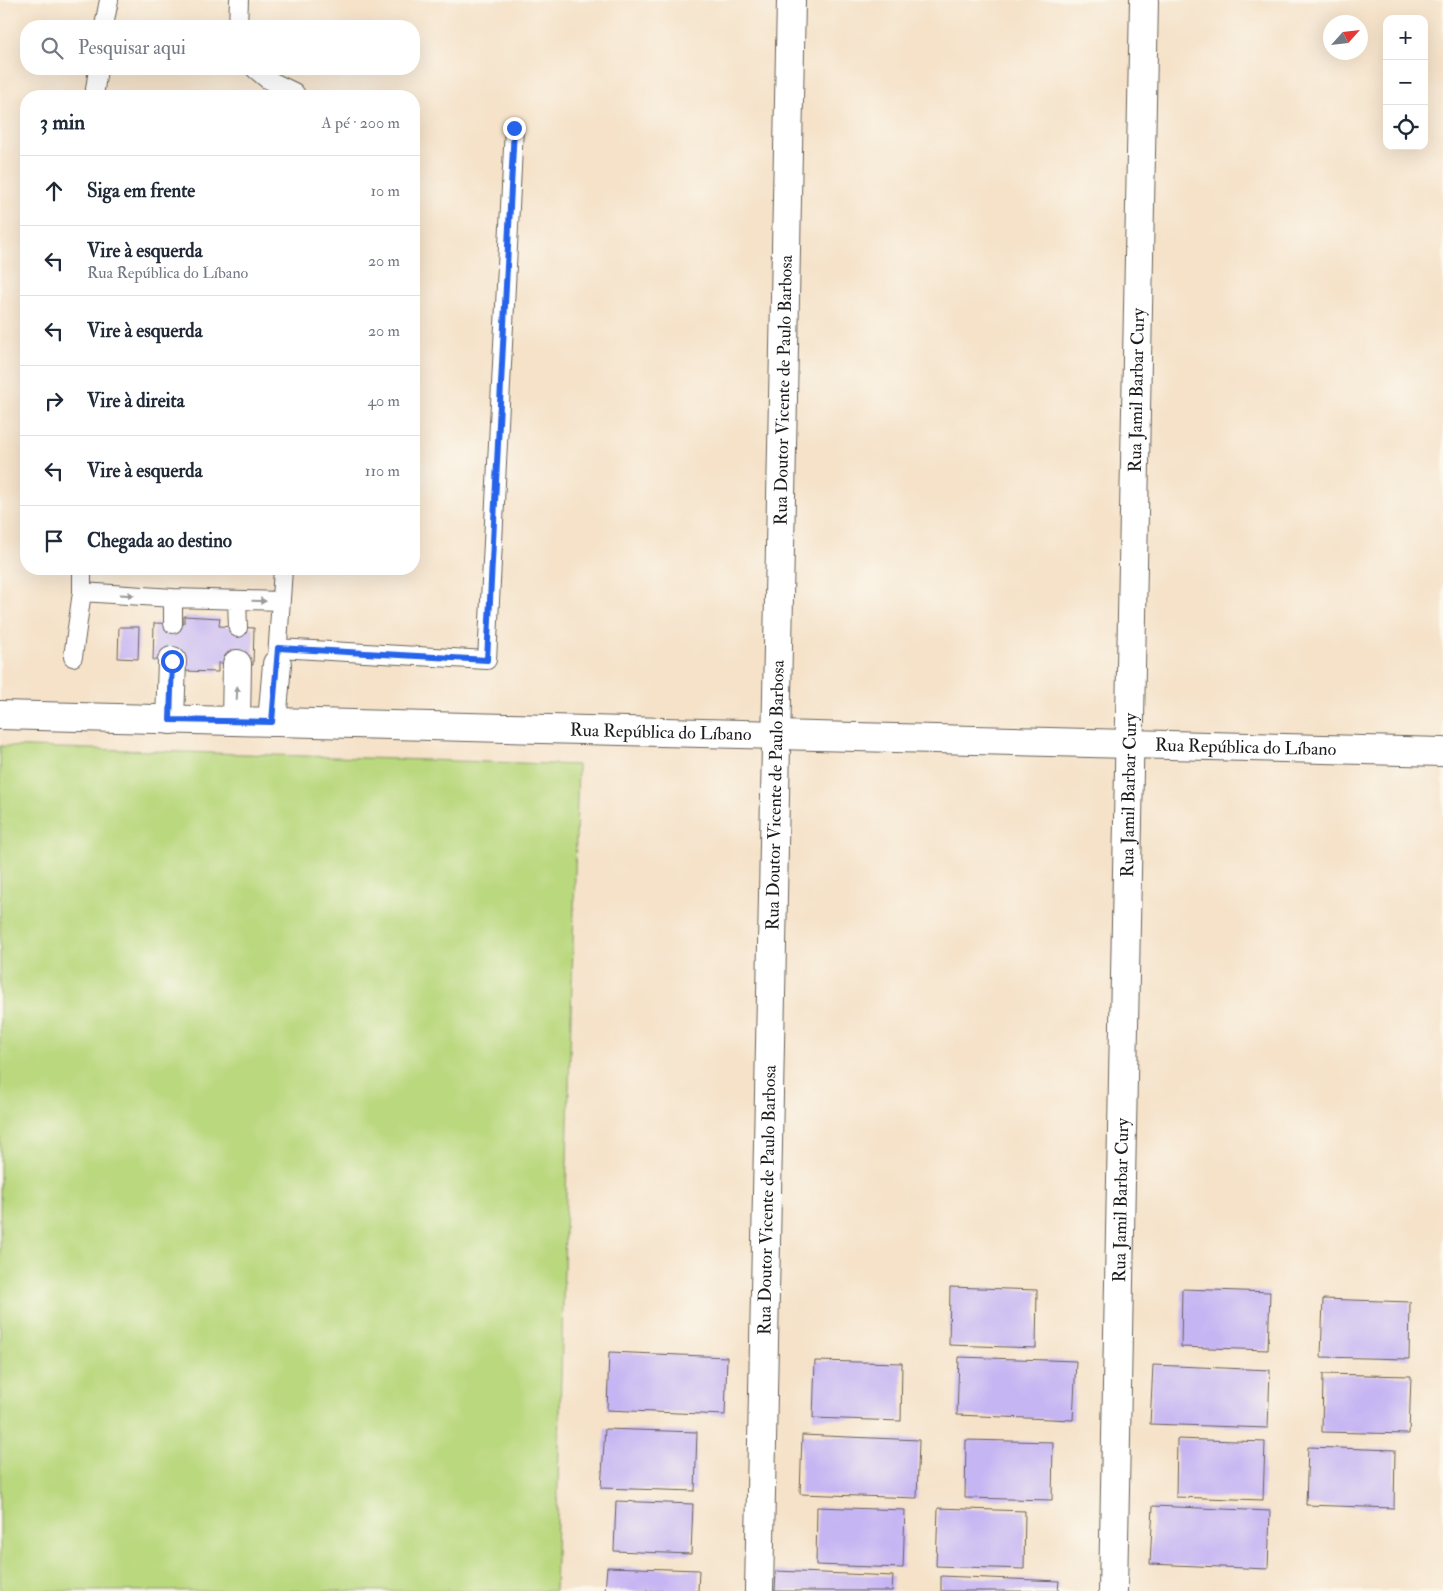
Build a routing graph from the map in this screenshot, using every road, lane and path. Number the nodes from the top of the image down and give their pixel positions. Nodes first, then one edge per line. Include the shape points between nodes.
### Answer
1 (109, 0) edge
2 (239, 0) edge
3 (791, 0) edge
4 (1144, 0) edge
5 (105, 20) edge
6 (238, 20) edge
7 (97, 75) edge
8 (262, 75) edge
9 (95, 90) edge
10 (290, 90) edge
11 (514, 128) dead end
12 (82, 575) edge
13 (282, 575) edge
14 (82, 592) junction
15 (173, 598) junction
16 (237, 600) junction
17 (281, 601) junction
18 (173, 624) dead end
19 (238, 628) dead end
20 (277, 656) junction
21 (73, 657) dead end
22 (172, 661) dead end
23 (238, 664) dead end
24 (0, 715) edge
25 (170, 720) junction
26 (236, 721) junction
27 (272, 722) junction
28 (776, 735) junction
29 (1129, 744) junction
30 (1443, 752) edge
31 (759, 1591) edge
32 (1113, 1591) edge

1 - 5 lane
2 - 6 lane
3 - 28 street, Rua Doutor Vicente de Paulo Barbosa
4 - 29 street, Rua Jamil Barbar Cury
7 - 9 lane
8 - 10 lane
11 - 20 lane via 487,660
12 - 14 lane
13 - 17 lane
14 -> 15 lane
14 - 21 lane
15 - 16 lane
15 - 18 lane
16 -> 17 lane
16 - 19 lane
17 - 20 lane
20 - 27 street
22 - 25 street
26 -> 23 street
24 - 25 street, Rua República do Líbano
25 - 26 street, Rua República do Líbano
26 - 27 street, Rua República do Líbano
27 - 28 street, Rua República do Líbano
28 - 29 street, Rua República do Líbano
28 - 31 street, Rua Doutor Vicente de Paulo Barbosa
29 - 30 street, Rua República do Líbano
29 - 32 street, Rua Jamil Barbar Cury

